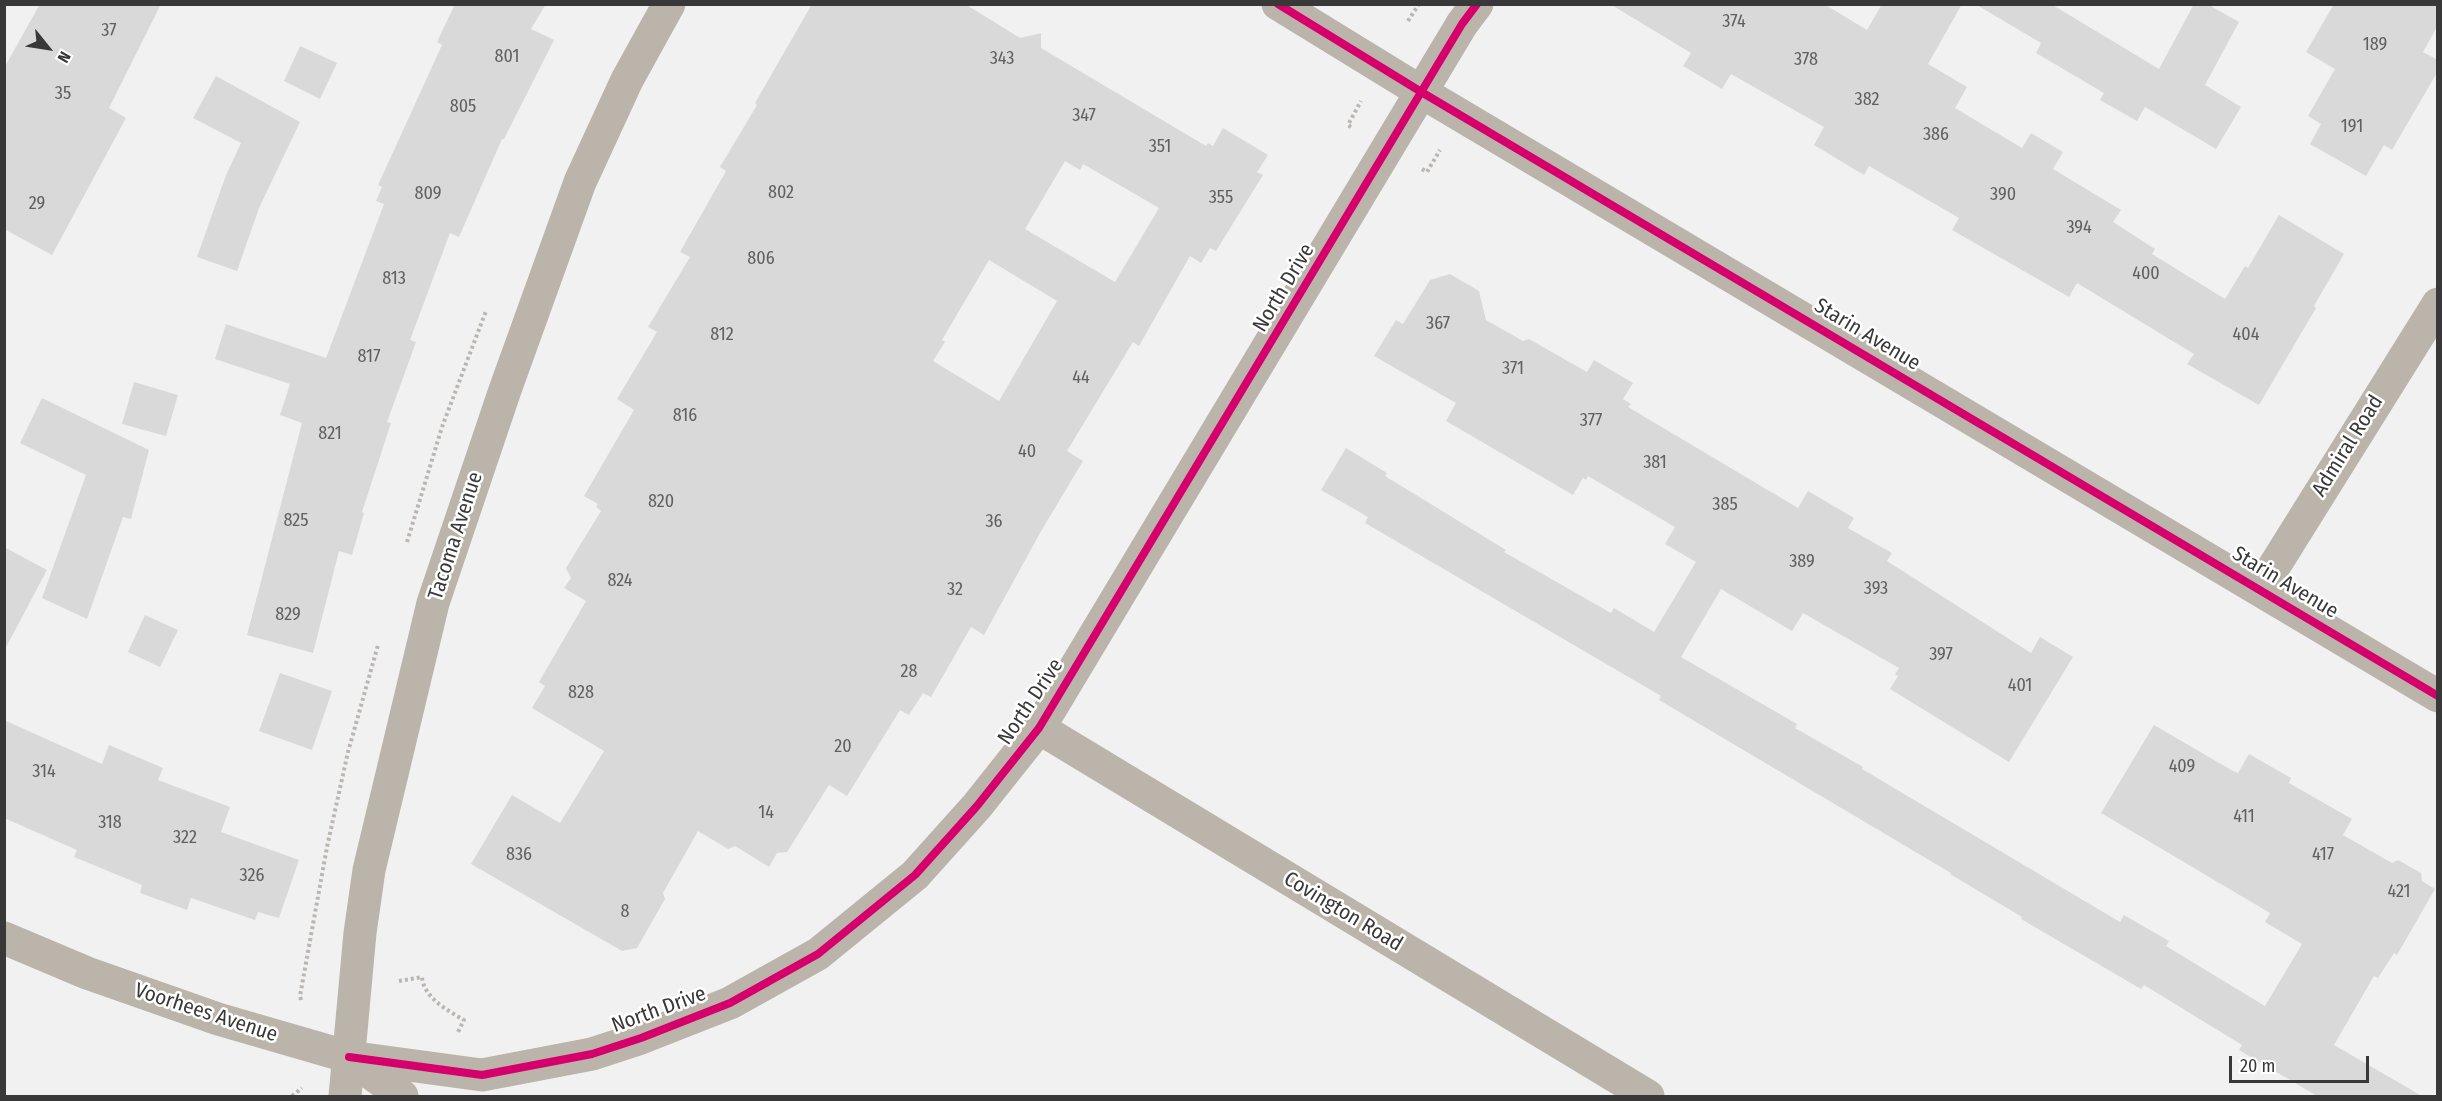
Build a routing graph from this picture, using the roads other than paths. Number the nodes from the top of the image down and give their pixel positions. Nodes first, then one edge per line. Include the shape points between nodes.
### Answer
1 (669, 4) edge
2 (1278, 4) edge
3 (1477, 4) edge
4 (1423, 93) junction
5 (2438, 304) edge
6 (2260, 589) junction
7 (2438, 696) edge
8 (1039, 728) junction
9 (4, 938) edge
10 (349, 1057) junction
11 (345, 1096) edge
12 (402, 1096) edge
13 (1648, 1096) edge

1 - 10 street, Tacoma Avenue via 627,80 580,182 433,603 369,870
2 - 4 street, Starin Avenue
3 - 4 street, North Drive
4 - 6 street, Starin Avenue
4 - 8 street, North Drive
5 - 6 street, Admiral Road
6 - 7 street, Starin Avenue
8 - 10 street, North Drive via 977,806 915,874 818,954 730,1003 592,1054 482,1075
8 - 13 street, Covington Road
9 - 10 street, Voorhees Avenue via 207,1016
10 - 11 street, Tacoma Avenue
10 - 12 street, Voorhees Avenue

